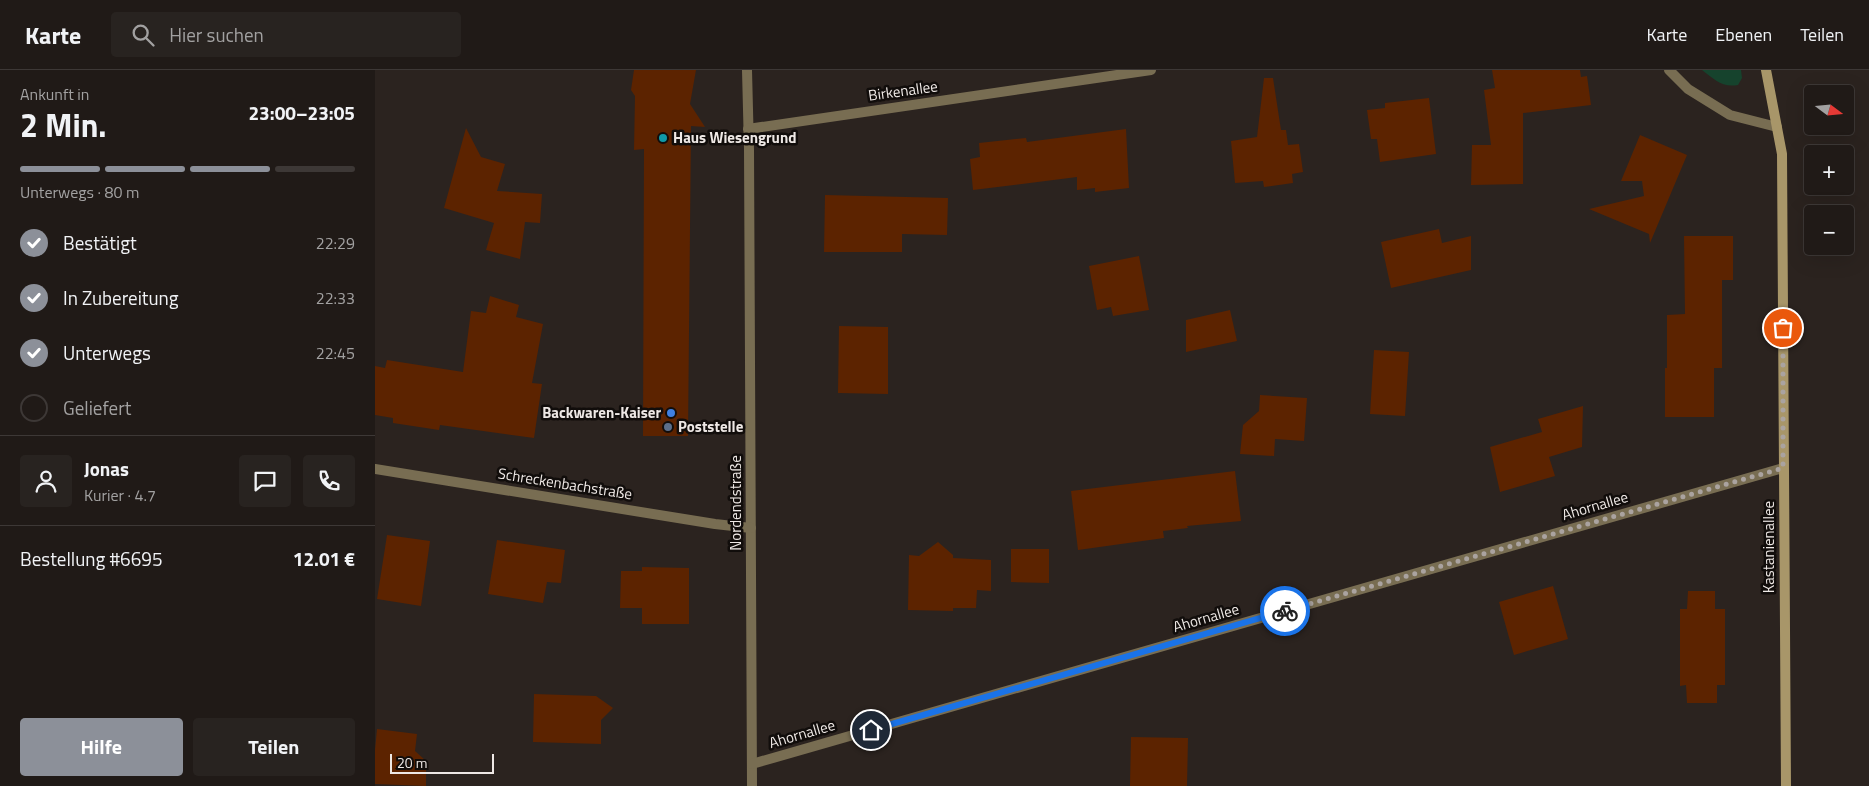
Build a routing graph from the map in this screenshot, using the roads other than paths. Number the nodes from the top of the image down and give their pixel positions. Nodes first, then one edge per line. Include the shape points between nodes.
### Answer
1 (747, 70) edge
2 (1151, 70) edge
3 (1669, 70) edge
4 (1766, 70) edge
5 (1777, 127) junction
6 (749, 129) junction
7 (1783, 468) junction
8 (375, 469) edge
9 (751, 528) junction
10 (752, 764) junction
11 (752, 786) edge
12 (1786, 786) edge

1 - 6 street, Nordendstraße
2 - 6 street, Birkenallee
3 - 5 street via 1688,88 1731,115
4 - 5 street, Kastanienallee
5 - 7 street, Kastanienallee via 1781,154
6 - 9 street, Nordendstraße
7 - 10 street, Ahornallee
7 - 12 street, Kastanienallee
8 - 9 street, Schreckenbachstraße
9 - 10 street, Nordendstraße
10 - 11 street, Nordendstraße

